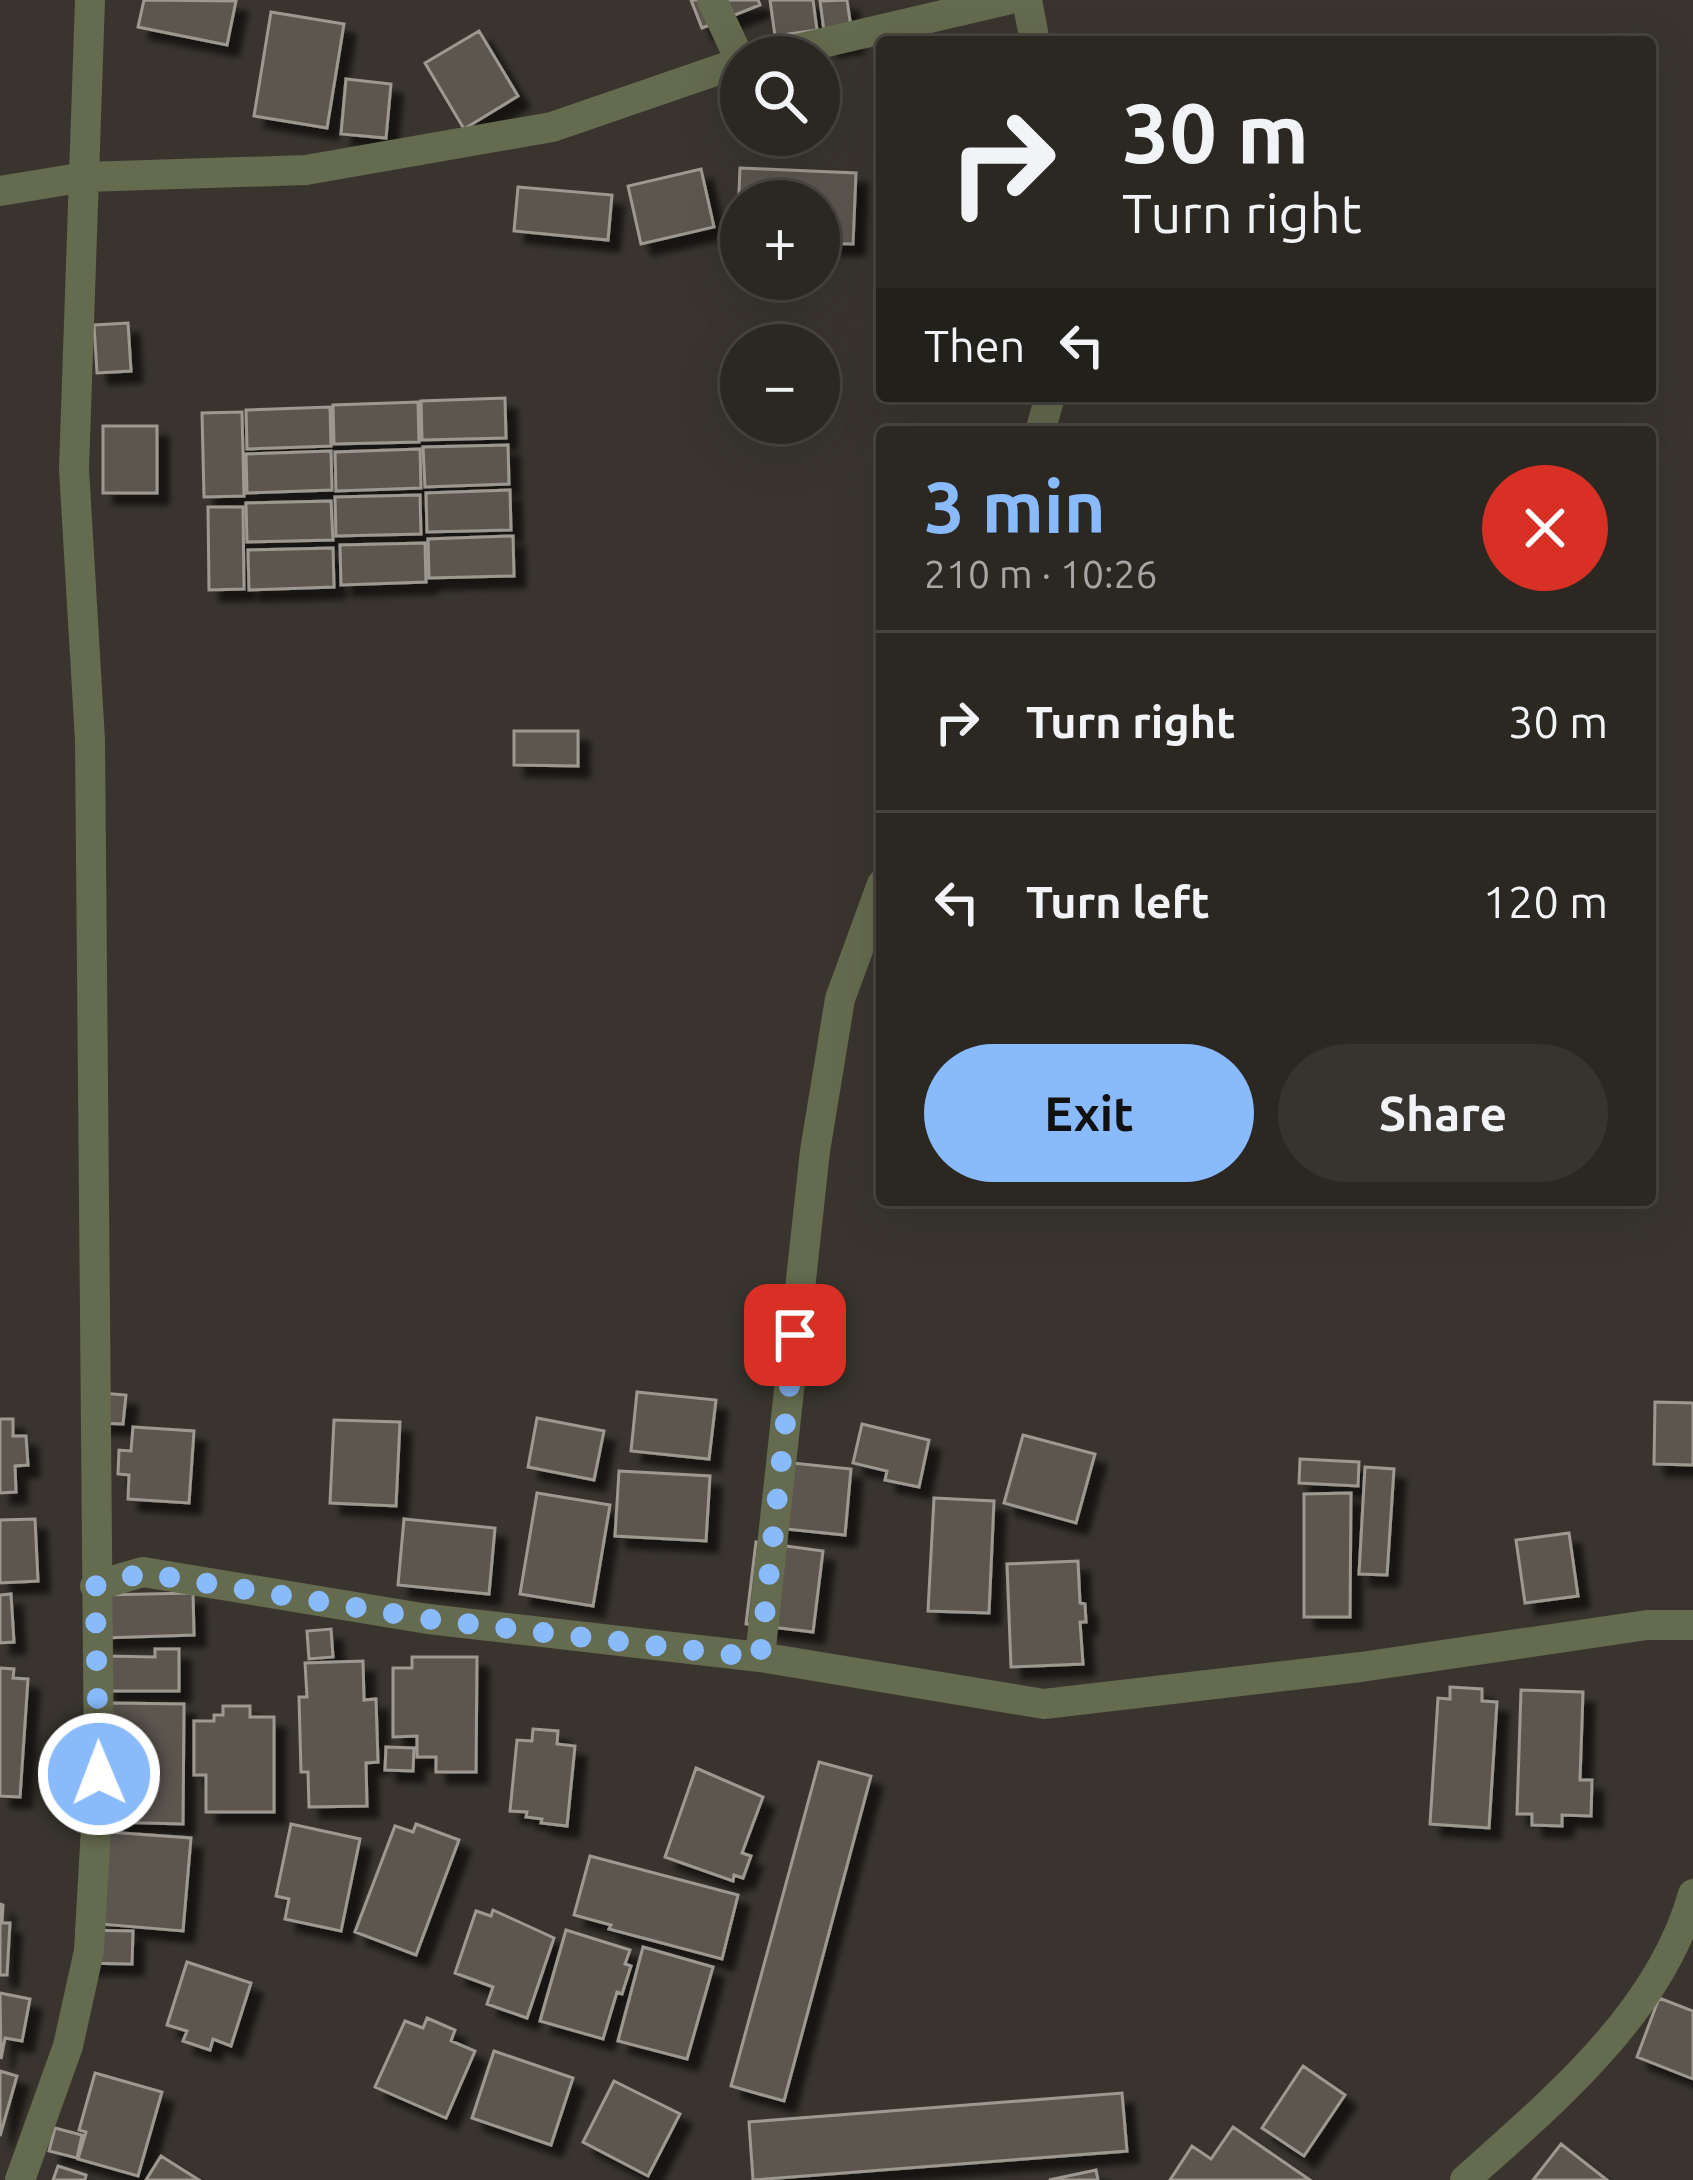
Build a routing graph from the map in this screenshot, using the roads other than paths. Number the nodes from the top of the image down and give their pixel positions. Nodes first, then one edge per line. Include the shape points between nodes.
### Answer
1 (90, 0) edge
2 (712, 0) edge
3 (1006, 0) edge
4 (1027, 0) edge
5 (729, 36) edge
6 (1034, 36) edge
7 (840, 39) edge
8 (720, 69) edge
9 (85, 177) junction
10 (0, 191) edge
11 (876, 900) edge
12 (95, 1586) junction
13 (1693, 1625) edge
14 (760, 1658) junction
15 (1693, 1894) edge
16 (20, 2180) edge
17 (1465, 2180) edge

1 - 9 street
2 - 5 street
3 - 7 street
4 - 6 street
8 - 9 street via 551,127 306,170
9 - 10 street
9 - 12 street via 74,469 90,740
11 - 14 street via 840,999 819,1129
12 - 14 street via 143,1573 428,1619
12 - 16 street via 99,1774 88,1951 68,2046
13 - 14 street via 1044,1704
15 - 17 street via 1650,1989 1559,2096

